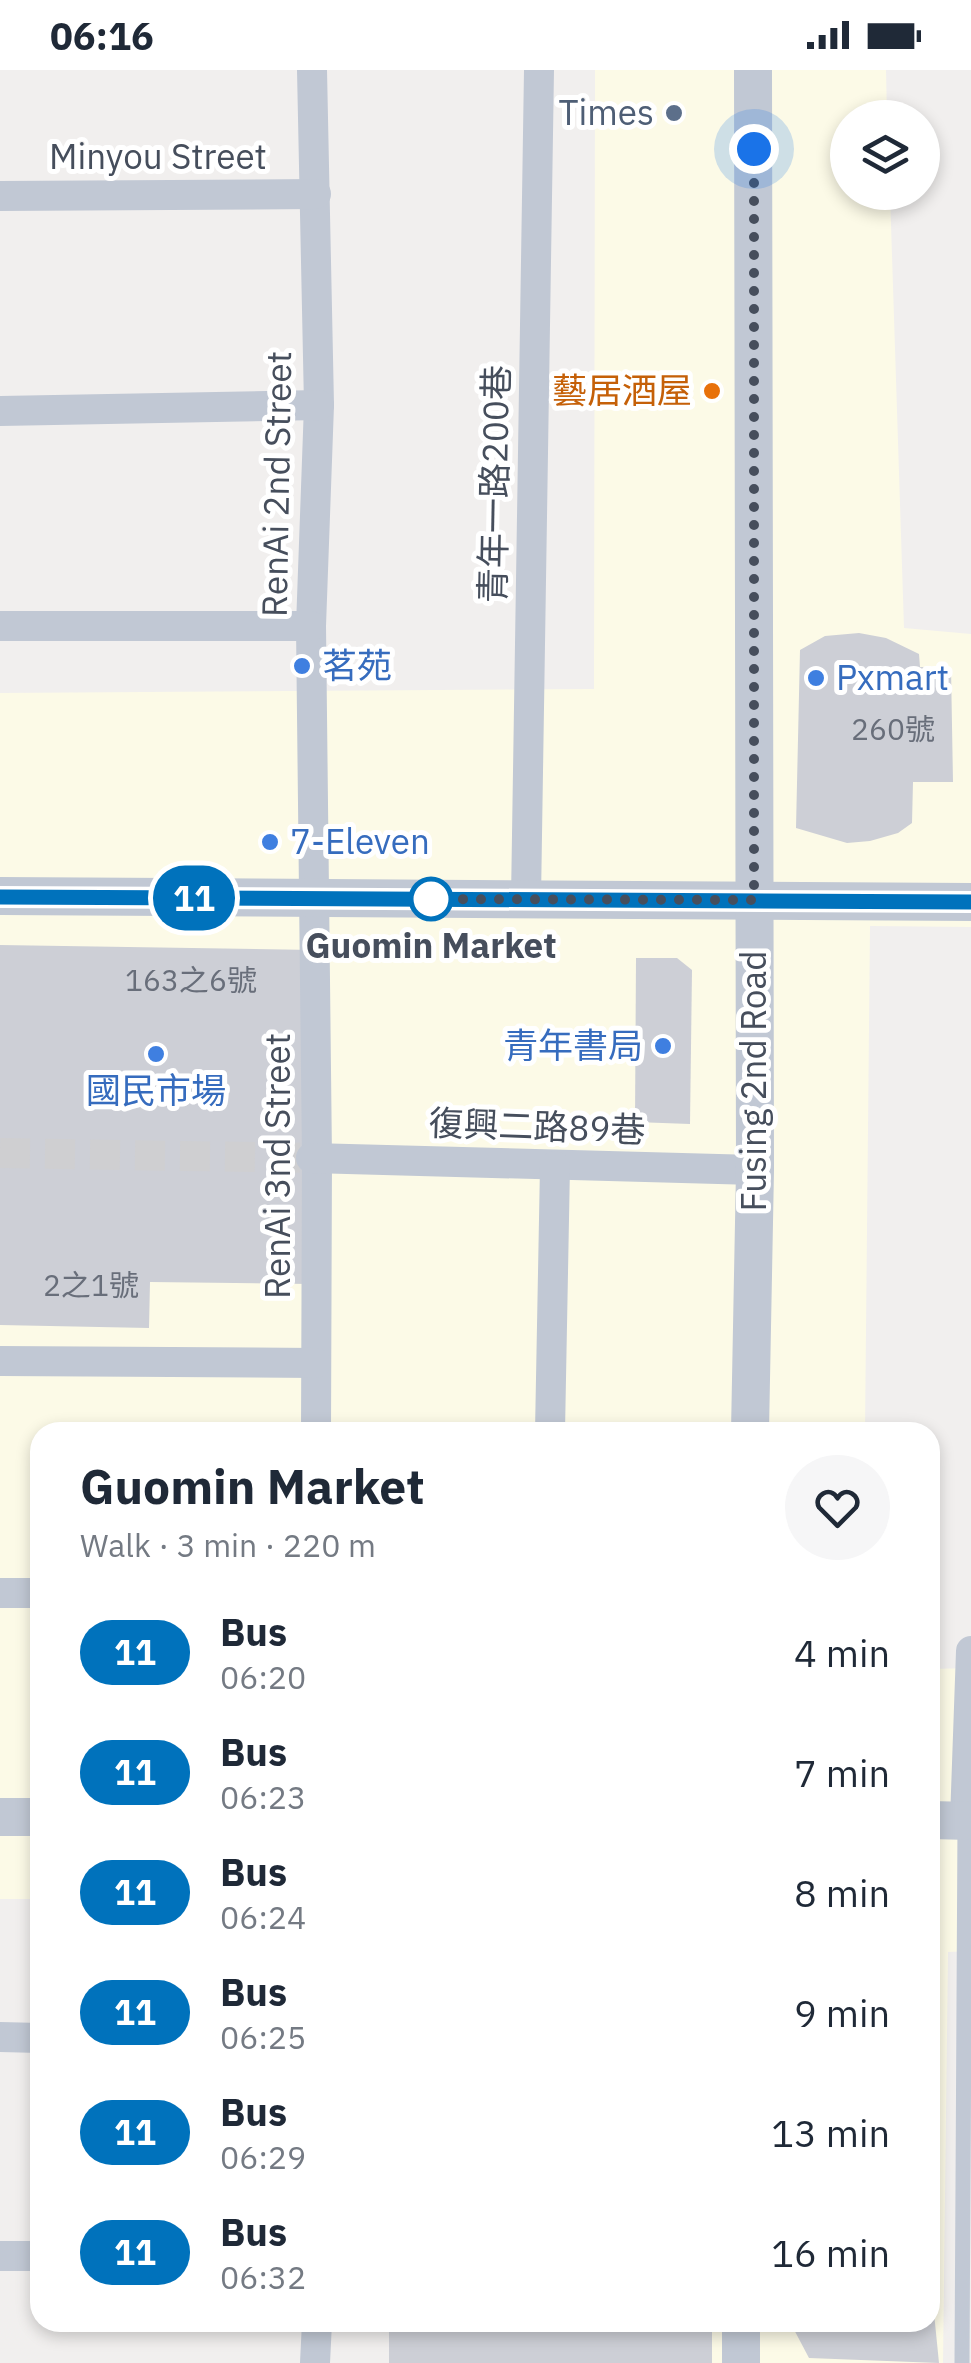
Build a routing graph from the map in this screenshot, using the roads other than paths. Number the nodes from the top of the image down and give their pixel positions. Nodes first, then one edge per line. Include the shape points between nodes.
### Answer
1 (312, 70) edge
2 (539, 70) edge
3 (753, 70) edge
4 (316, 194) junction
5 (0, 196) edge
6 (318, 405) junction
7 (0, 410) edge
8 (0, 626) edge
9 (311, 626) junction
10 (0, 896) edge
11 (314, 899) junction
12 (526, 899) junction
13 (754, 900) junction
14 (971, 902) edge
15 (314, 1158) junction
16 (555, 1166) junction
17 (755, 1170) junction
18 (0, 1361) edge
19 (316, 1363) junction
20 (316, 1422) edge
21 (550, 1422) edge
22 (750, 1422) edge
23 (0, 1592) edge
24 (30, 1592) edge
25 (971, 1650) edge
26 (30, 1817) edge
27 (0, 1818) edge
28 (955, 1820) edge
29 (0, 2038) edge
30 (30, 2038) edge
31 (0, 2256) edge
32 (30, 2256) edge
33 (317, 2332) edge
34 (741, 2332) edge
35 (315, 2363) edge
36 (741, 2363) edge
37 (962, 2363) edge

1 - 4 street, RenAi 2nd Street
2 - 12 street, 青年一路200巷
3 - 13 street, Fusing 2nd Road
4 - 5 street, Minyou Street
4 - 6 street, RenAi 2nd Street
6 - 7 street
6 - 9 street, RenAi 2nd Street
8 - 9 street
9 - 11 street, RenAi 2nd Street
10 - 11 street
11 - 12 street
11 - 15 street, RenAi 3nd Street
12 - 13 street
13 - 14 street
13 - 17 street, Fusing 2nd Road
15 - 16 street, 復興二路89巷
15 - 19 street, RenAi 3nd Street
16 - 17 street, 復興二路89巷
16 - 21 street
17 - 22 street, Fusing 2nd Road
18 - 19 street
19 - 20 street, RenAi 3nd Street
23 - 24 street
25 - 28 street
26 - 27 street
28 - 37 lane
29 - 30 street
31 - 32 street
33 - 35 street
34 - 36 street

